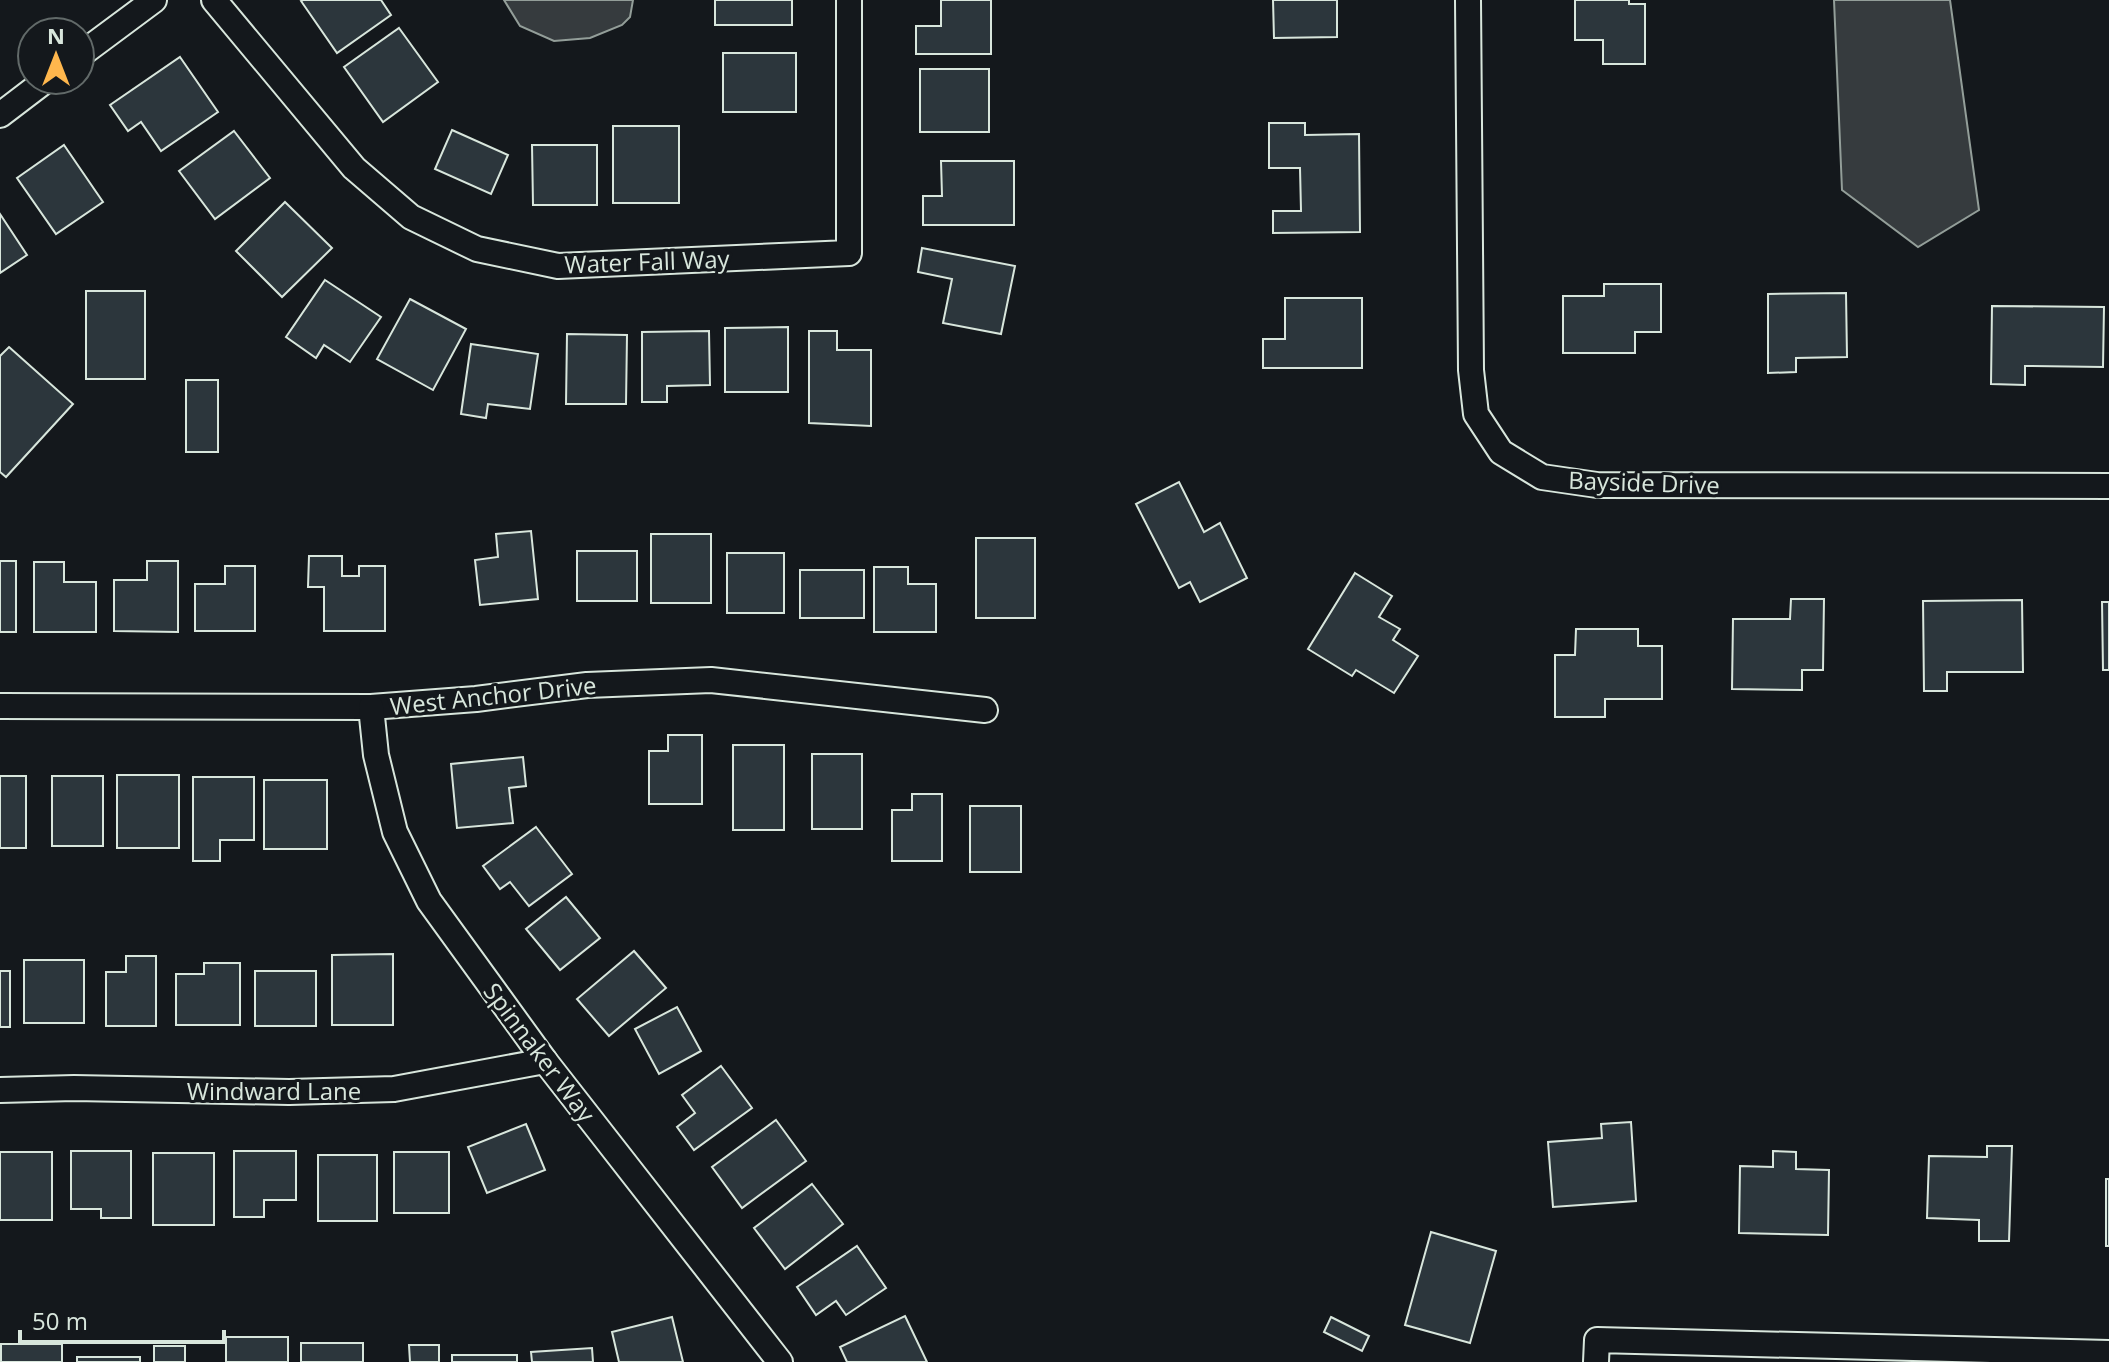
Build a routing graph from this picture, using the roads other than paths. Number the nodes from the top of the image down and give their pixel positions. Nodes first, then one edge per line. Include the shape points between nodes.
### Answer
1 (154, 0) edge
2 (214, 0) edge
3 (849, 0) edge
4 (1468, 0) edge
5 (96, 43) edge
6 (25, 96) edge
7 (0, 115) edge
8 (2109, 486) edge
9 (0, 706) edge
10 (371, 707) junction
11 (985, 710) dead end
12 (545, 1061) junction
13 (0, 1090) edge
14 (1596, 1351) edge
15 (2109, 1353) edge
16 (780, 1362) edge

1 - 5 street
2 - 3 street, Water Fall Way via 354,168 411,217 477,249 558,266 849,253
4 - 8 street, Bayside Drive via 1471,370 1476,414 1501,452 1542,477 1597,485
6 - 7 street
9 - 10 street, West Anchor Drive
10 - 11 street, West Anchor Drive via 587,685 711,680
10 - 12 street, Spinnaker Way via 376,755 395,832 411,866 429,901
12 - 13 street, Windward Lane via 394,1089
12 - 16 street, Spinnaker Way
14 - 15 street

